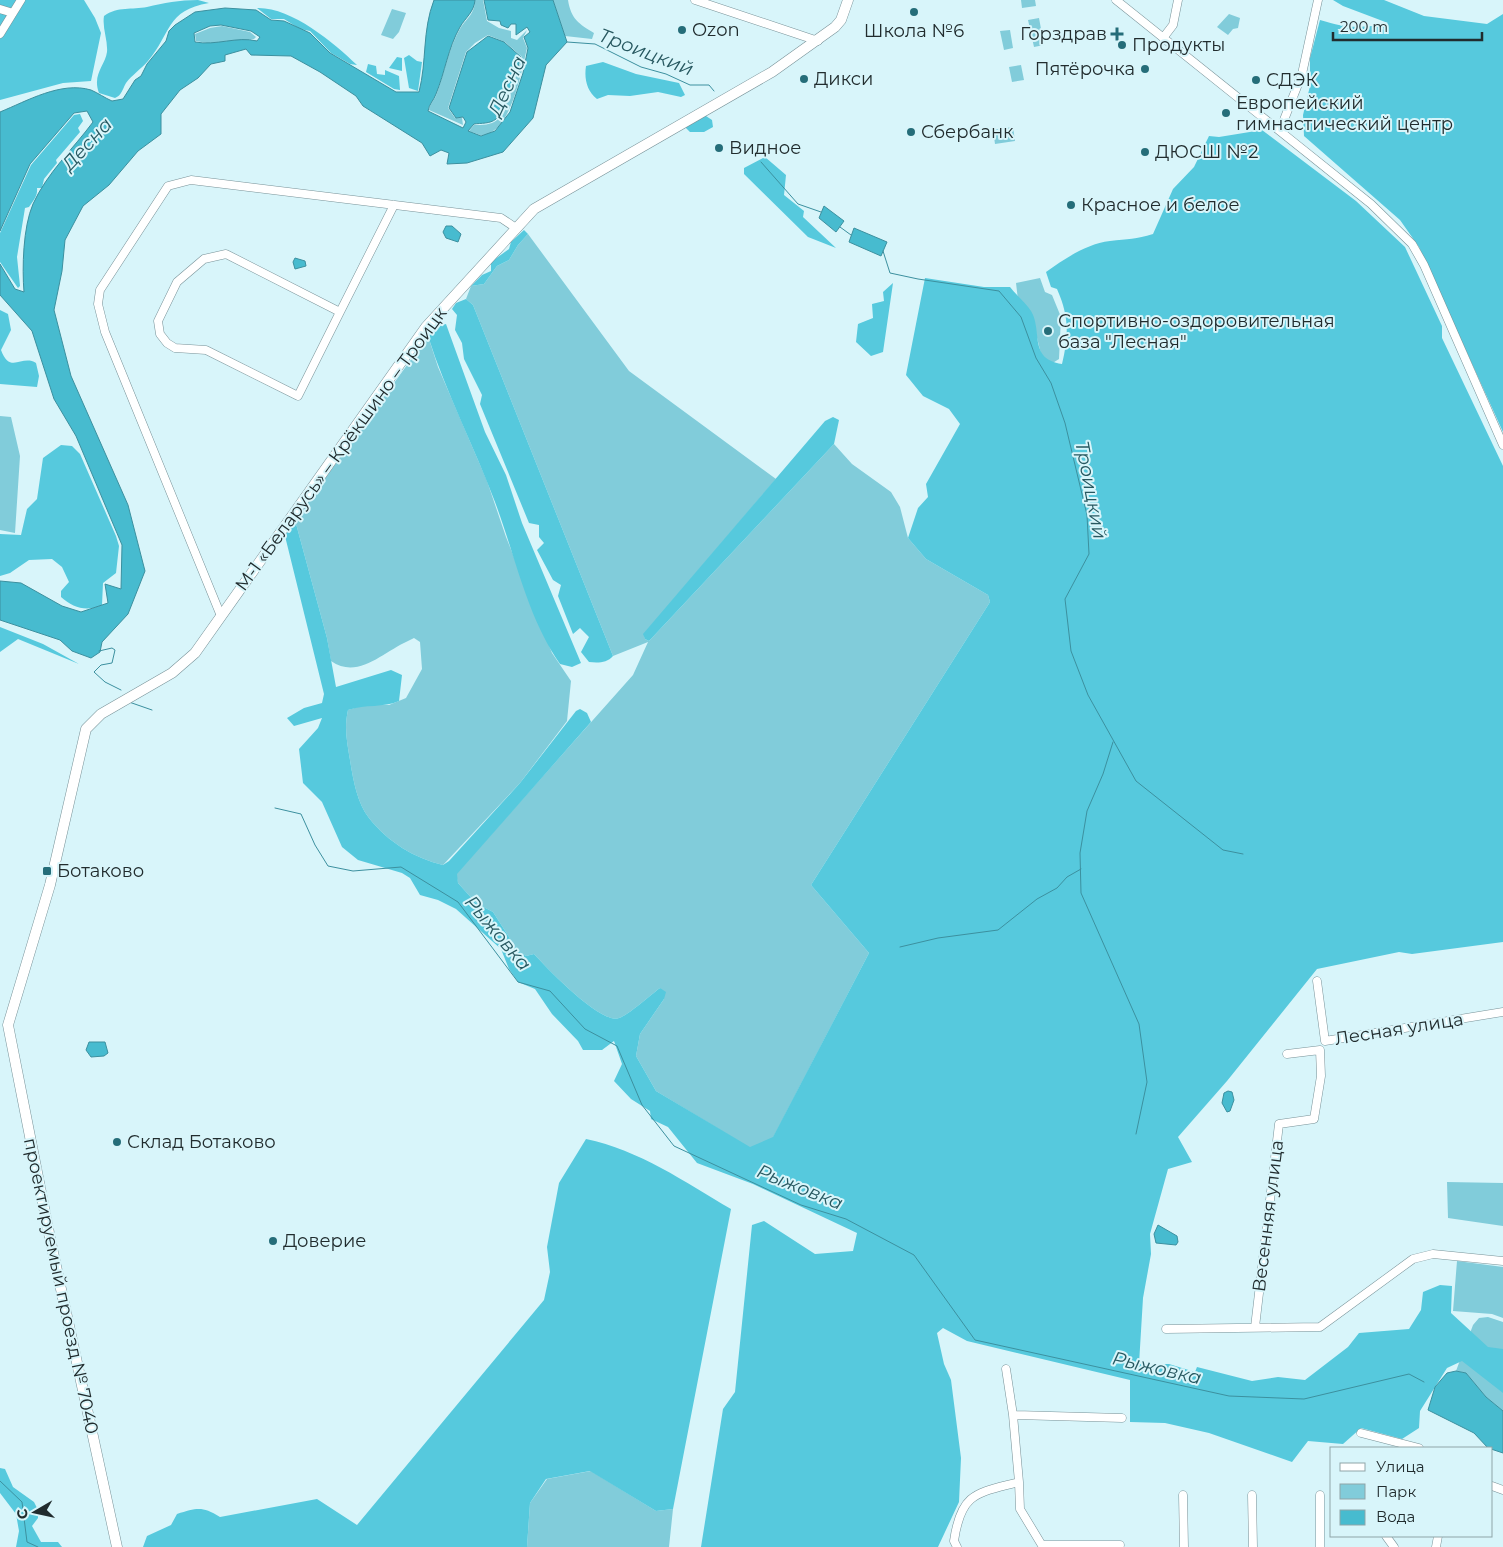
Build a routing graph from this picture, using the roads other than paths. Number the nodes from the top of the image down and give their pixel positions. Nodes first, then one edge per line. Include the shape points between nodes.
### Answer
1 (21, 0) edge
2 (695, 0) edge
3 (848, 0) edge
4 (1116, 0) edge
5 (1178, 0) edge
6 (1318, 0) edge
7 (0, 9) edge
8 (13, 12) junction
9 (0, 34) edge
10 (1163, 38) junction
11 (818, 41) junction
12 (1280, 130) junction
13 (394, 205) junction
14 (516, 228) junction
15 (340, 312) junction
16 (1503, 445) edge
17 (221, 616) junction
18 (1317, 981) dead end
19 (1503, 1012) edge
20 (4, 1023) edge
21 (1287, 1054) dead end
22 (1503, 1261) edge
23 (1254, 1327) junction
24 (1166, 1329) dead end
25 (1006, 1368) dead end
26 (1013, 1415) junction
27 (1122, 1418) dead end
28 (1361, 1433) dead end
29 (1414, 1447) edge
30 (1019, 1482) junction
31 (1183, 1494) dead end
32 (1320, 1494) dead end
33 (1252, 1495) dead end
34 (1120, 1545) dead end
35 (1043, 1546) edge
36 (117, 1547) edge
37 (957, 1547) edge
38 (1184, 1547) edge
39 (1254, 1547) edge
40 (1320, 1547) edge

1 - 8 street
2 - 11 street
3 - 11 main road, М-1 «Беларусь» – Крёкшино – Троицк via 841,20
4 - 10 street
5 - 10 street via 1173,25
6 - 12 street via 1302,74
7 - 8 street
8 - 9 street
10 - 12 street
11 - 14 main road, М-1 «Беларусь» – Крёкшино – Троицк via 772,72 534,209
12 - 16 street via 1371,204 1412,244 1424,264
13 - 14 street via 502,218
13 - 15 street
13 - 17 street via 191,180 168,186 100,290 98,304 105,332
14 - 17 main road, М-1 «Беларусь» – Крёкшино – Троицк via 426,327
15 - 15 street via 226,254 204,259 177,282 158,321 160,334 175,348 206,350 298,396
17 - 20 main road, М-1 «Беларусь» – Крёкшино – Троицк via 194,653 172,673 106,711 86,729 50,885
18 - 19 street, Лесная улица via 1325,1040
20 - 36 main road, проектируемый проезд № 7040
21 - 23 street, Весенняя улица via 1320,1050 1321,1076 1314,1119 1279,1124
22 - 23 street via 1427,1254 1413,1260 1320,1327
23 - 24 street
25 - 26 street
26 - 27 street
26 - 30 street
28 - 29 street
30 - 35 street via 1020,1509
30 - 37 street via 976,1494 956,1522 954,1541
31 - 38 street
32 - 40 street
33 - 39 street
34 - 35 street

